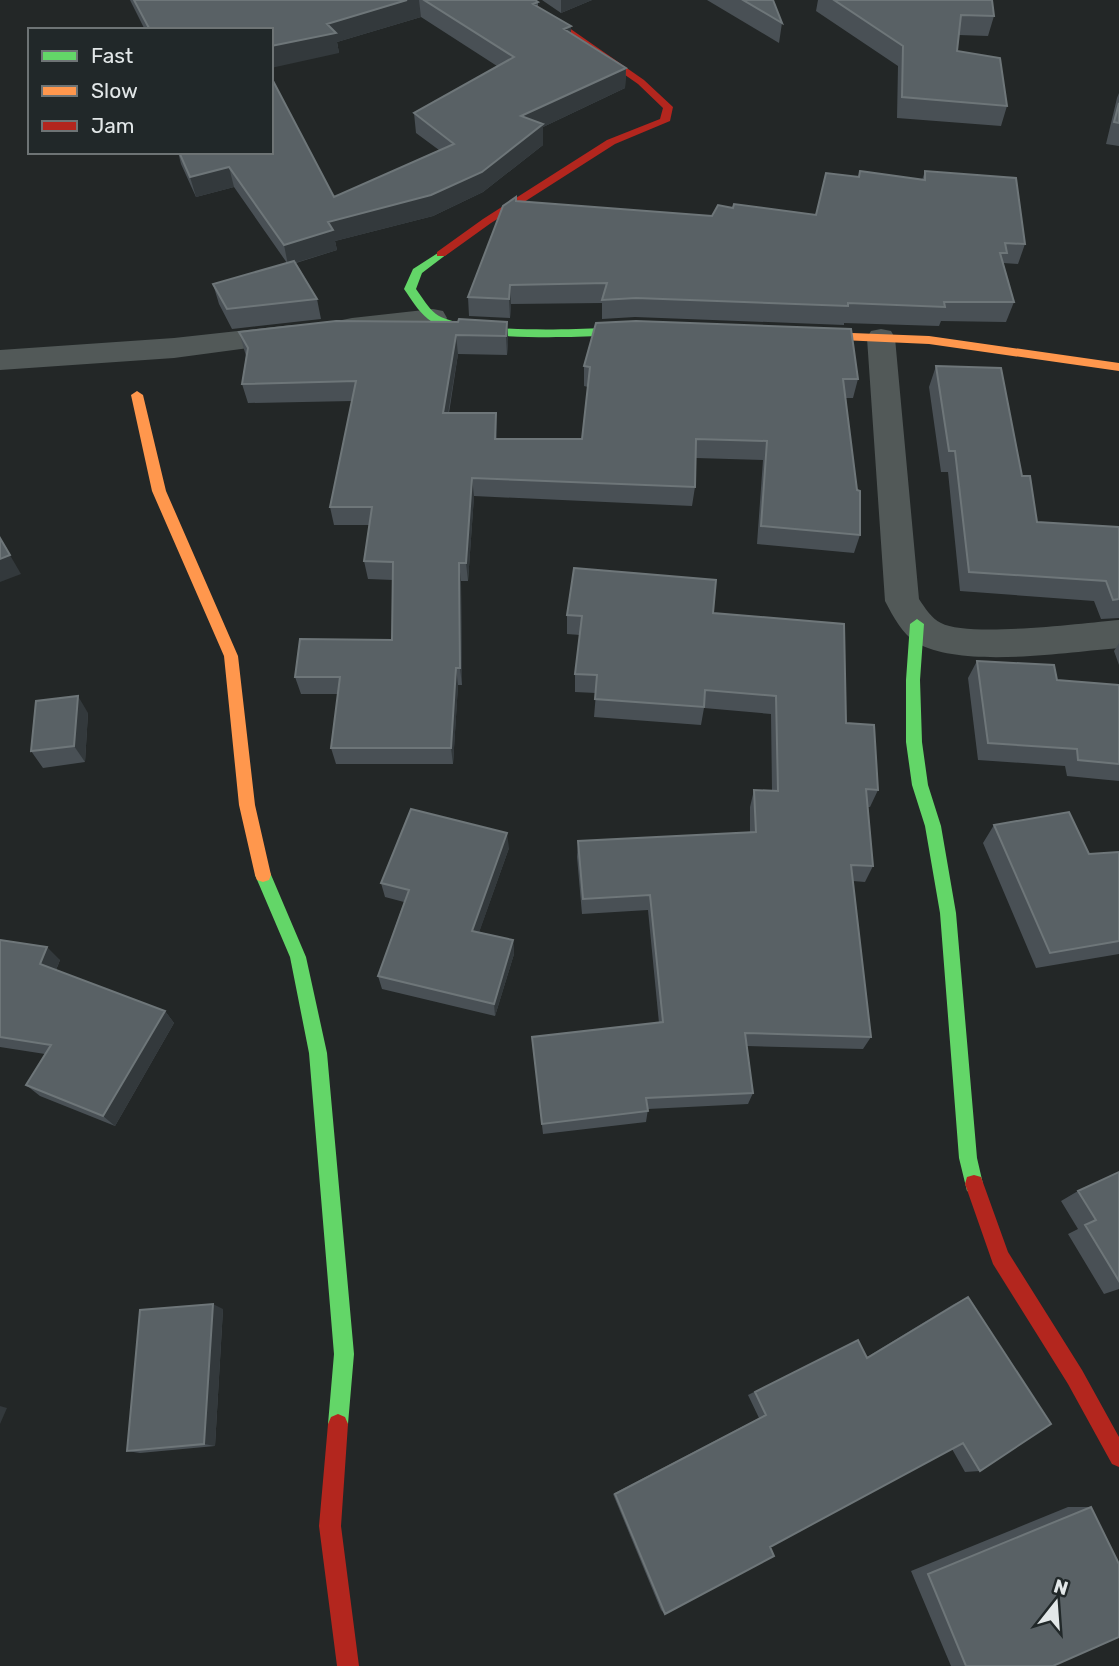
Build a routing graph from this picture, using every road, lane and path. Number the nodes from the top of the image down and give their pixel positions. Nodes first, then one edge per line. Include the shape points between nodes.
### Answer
1 (523, 0) edge
2 (433, 318) junction
3 (662, 330) edge
4 (784, 334) edge
5 (881, 338) junction
6 (0, 360) edge
7 (1119, 367) edge
8 (137, 395) dead end
9 (917, 624) junction
10 (1119, 635) edge
11 (1119, 1457) edge
12 (348, 1666) edge

1 - 2 street via 640,82 668,107 665,121 611,142 417,271 410,289
2 - 3 street via 465,328 568,333
2 - 6 street via 174,348
4 - 5 street
5 - 7 street via 929,340
5 - 9 street via 902,601
8 - 12 street via 159,491 231,656 250,818 265,884 299,957 318,1053 344,1354 330,1526
9 - 10 street via 935,636 977,642
9 - 11 street via 912,680 914,742 948,913 968,1158 978,1201 1000,1257

